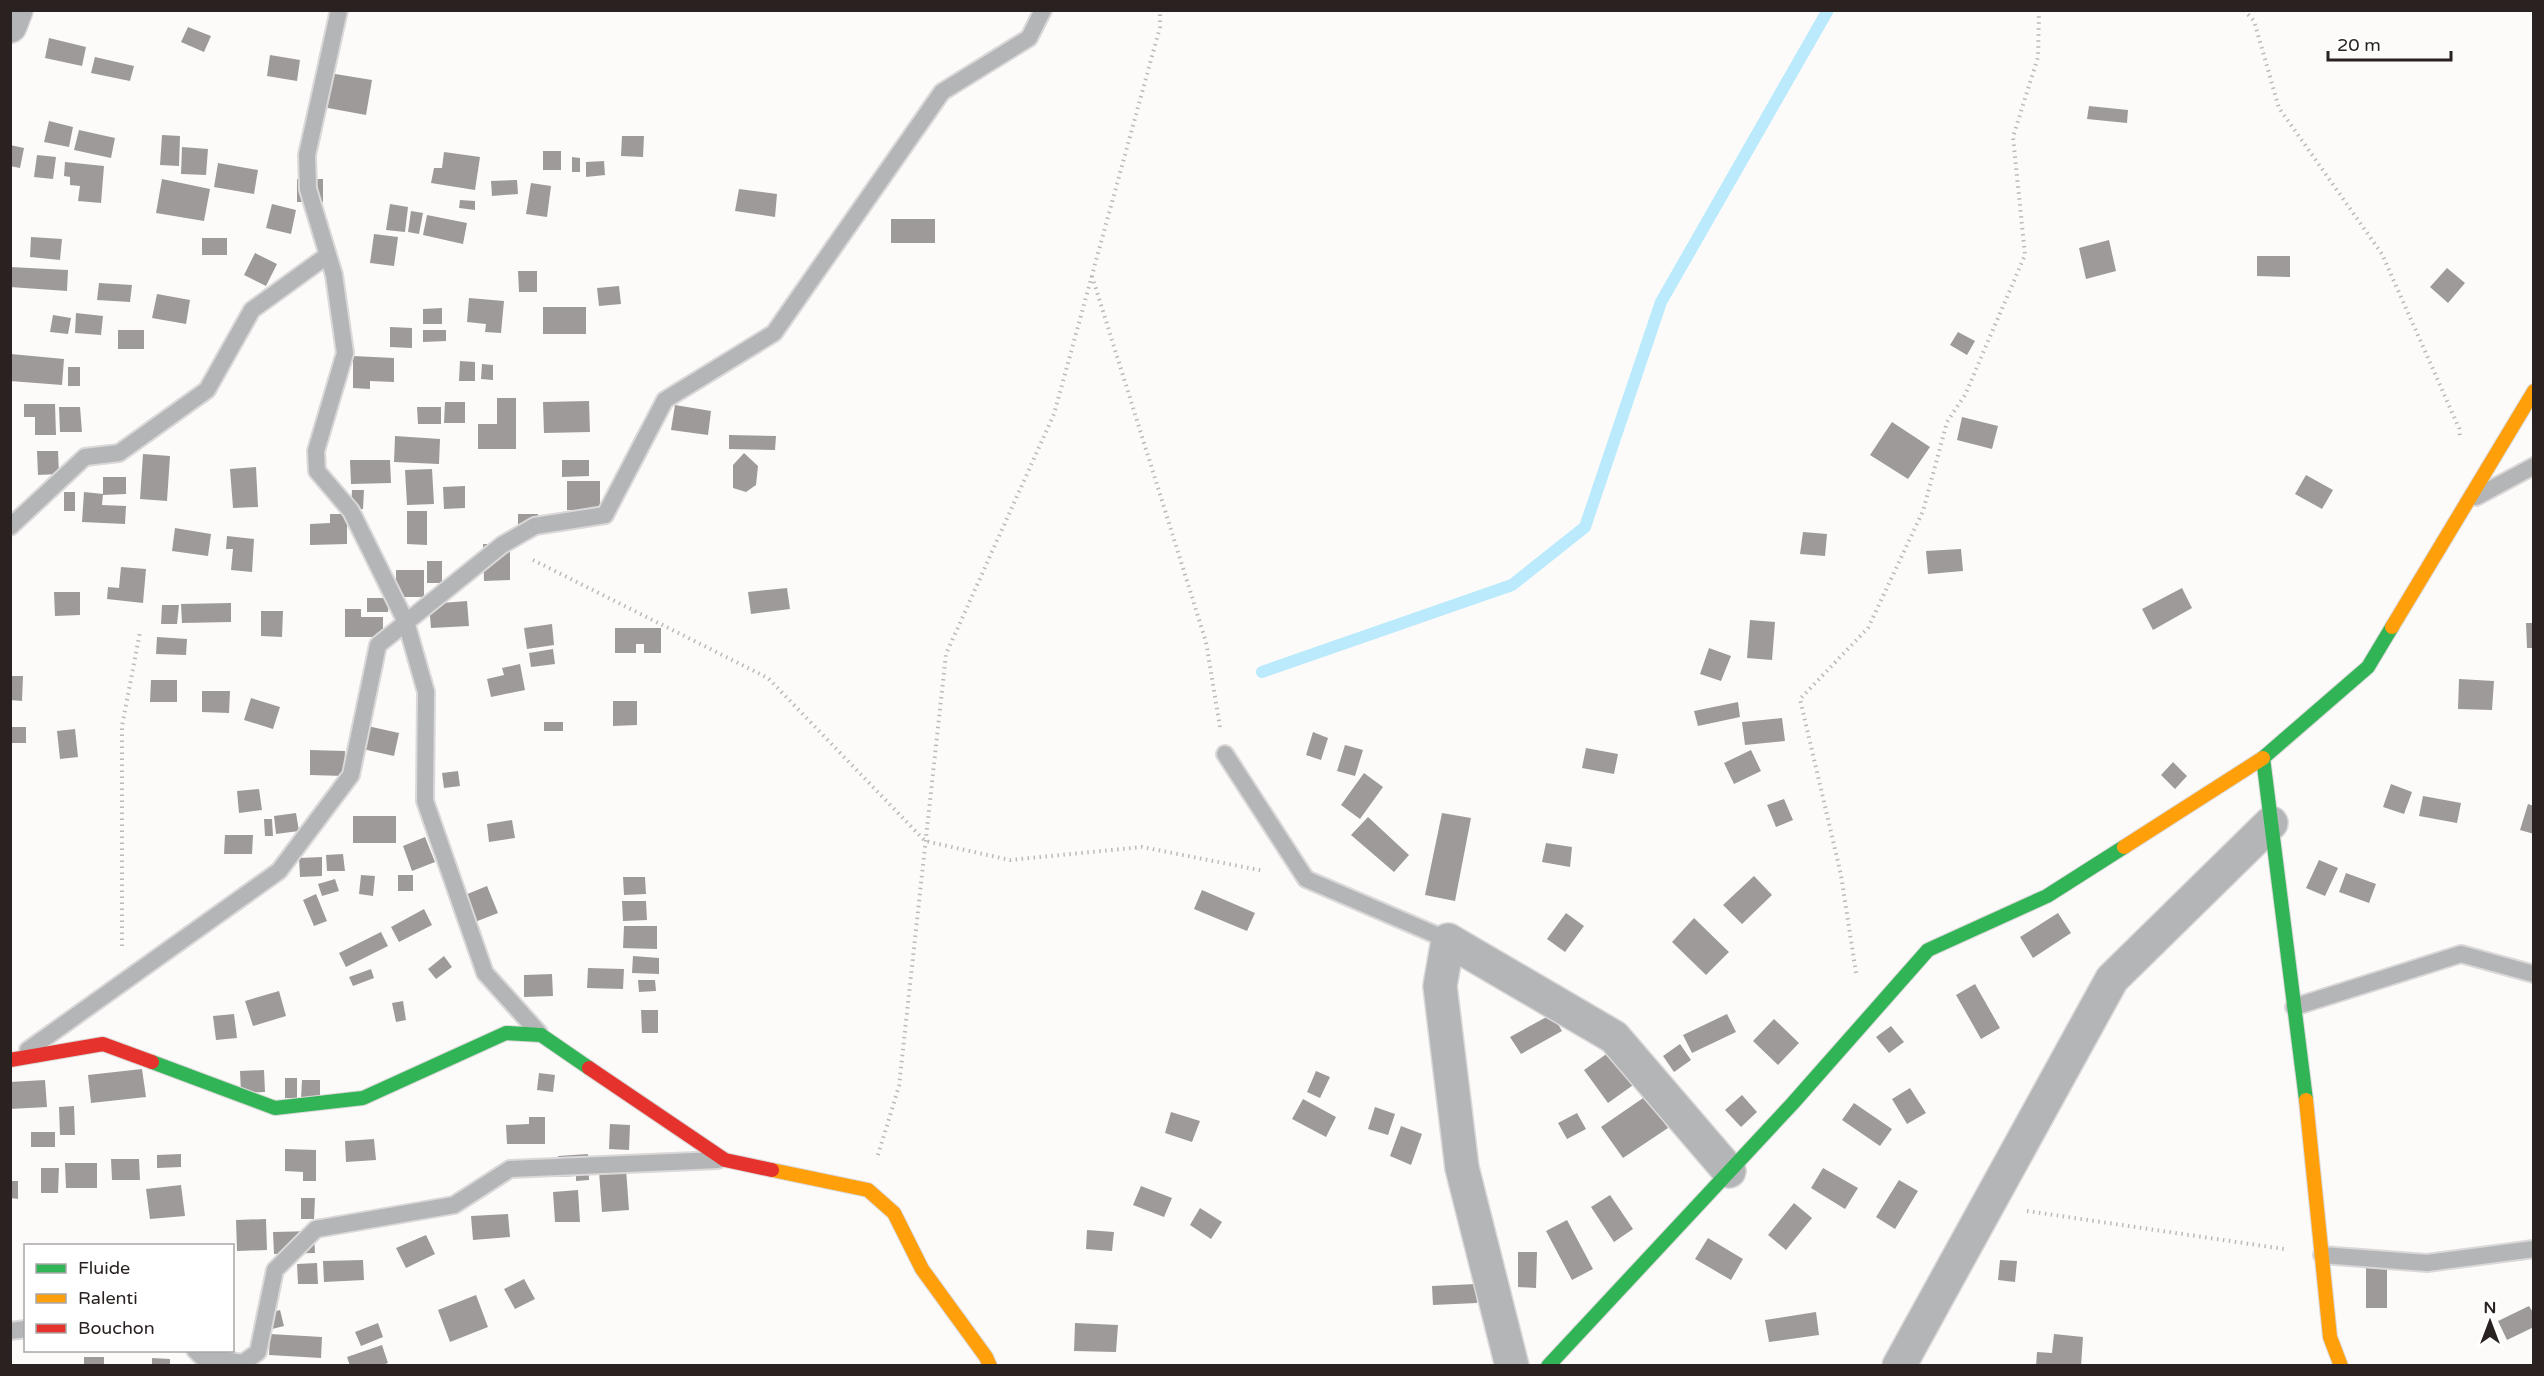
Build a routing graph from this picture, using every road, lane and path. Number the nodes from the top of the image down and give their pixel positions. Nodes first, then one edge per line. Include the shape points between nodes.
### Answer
1 (16, 10) edge
2 (339, 10) edge
3 (1042, 10) edge
4 (1160, 10) edge
5 (2039, 10) edge
6 (2244, 10) edge
7 (10, 26) edge
8 (328, 255) junction
9 (1092, 275) junction
10 (2534, 391) edge
11 (2534, 466) edge
12 (2468, 502) junction
13 (10, 527) edge
14 (502, 545) junction
15 (406, 622) junction
16 (140, 632) dead end
17 (1225, 754) joint
18 (2263, 758) junction
19 (2271, 823) junction
20 (926, 841) junction
21 (1306, 879) junction
22 (1448, 940) junction
23 (2534, 974) edge
24 (122, 983) junction
25 (2294, 1007) junction
26 (1864, 1024) junction
27 (541, 1035) junction
28 (13, 1060) edge
29 (725, 1160) junction
30 (1729, 1171) junction
31 (868, 1190) junction
32 (1988, 1205) junction
33 (2534, 1249) edge
34 (2322, 1255) junction
35 (197, 1352) edge
36 (990, 1365) edge
37 (1512, 1365) edge
38 (1548, 1365) edge
39 (1899, 1365) edge
40 (2341, 1365) edge

1 - 7 street
2 - 8 lane via 308,155 308,189
3 - 14 lane via 1029,38 942,92 774,333 665,400 605,515 535,526
4 - 9 path via 1160,27
5 - 26 path via 2038,57 2013,137 2025,255 1965,395 1947,422 1923,511 1868,628 1800,699 1841,875
6 - 12 path via 2254,21 2279,108 2382,254 2459,428
8 - 13 lane via 252,310 207,390 119,453 85,457
8 - 15 lane via 345,353 316,452 317,471 351,511
9 - 17 path via 1206,642
9 - 20 path via 1054,414 946,654
10 - 12 street
11 - 12 lane
12 - 18 street via 2368,667
14 - 15 lane
14 - 20 path via 768,678
15 - 24 lane via 378,645 351,775 279,871
15 - 27 lane via 426,692 425,801 485,973
16 - 24 path via 122,726
17 - 21 lane
18 - 19 street
18 - 26 street via 2047,896 1928,950
19 - 25 street
19 - 32 street via 2112,979
20 - 21 path via 1010,860 1142,848
20 - 31 path via 899,1086
21 - 22 lane
22 - 30 street via 1614,1037
22 - 37 street via 1440,986 1462,1168
23 - 25 lane via 2461,954
24 - 28 lane
25 - 34 street
26 - 30 street
27 - 28 street via 506,1033 363,1098 275,1108 103,1044
27 - 29 street
29 - 31 street
29 - 35 lane via 510,1169 454,1205 316,1229 275,1270 258,1352 243,1363
30 - 38 street
31 - 36 street via 894,1213 922,1269
32 - 34 path
32 - 39 street
33 - 34 lane via 2427,1263
34 - 40 street via 2330,1337

